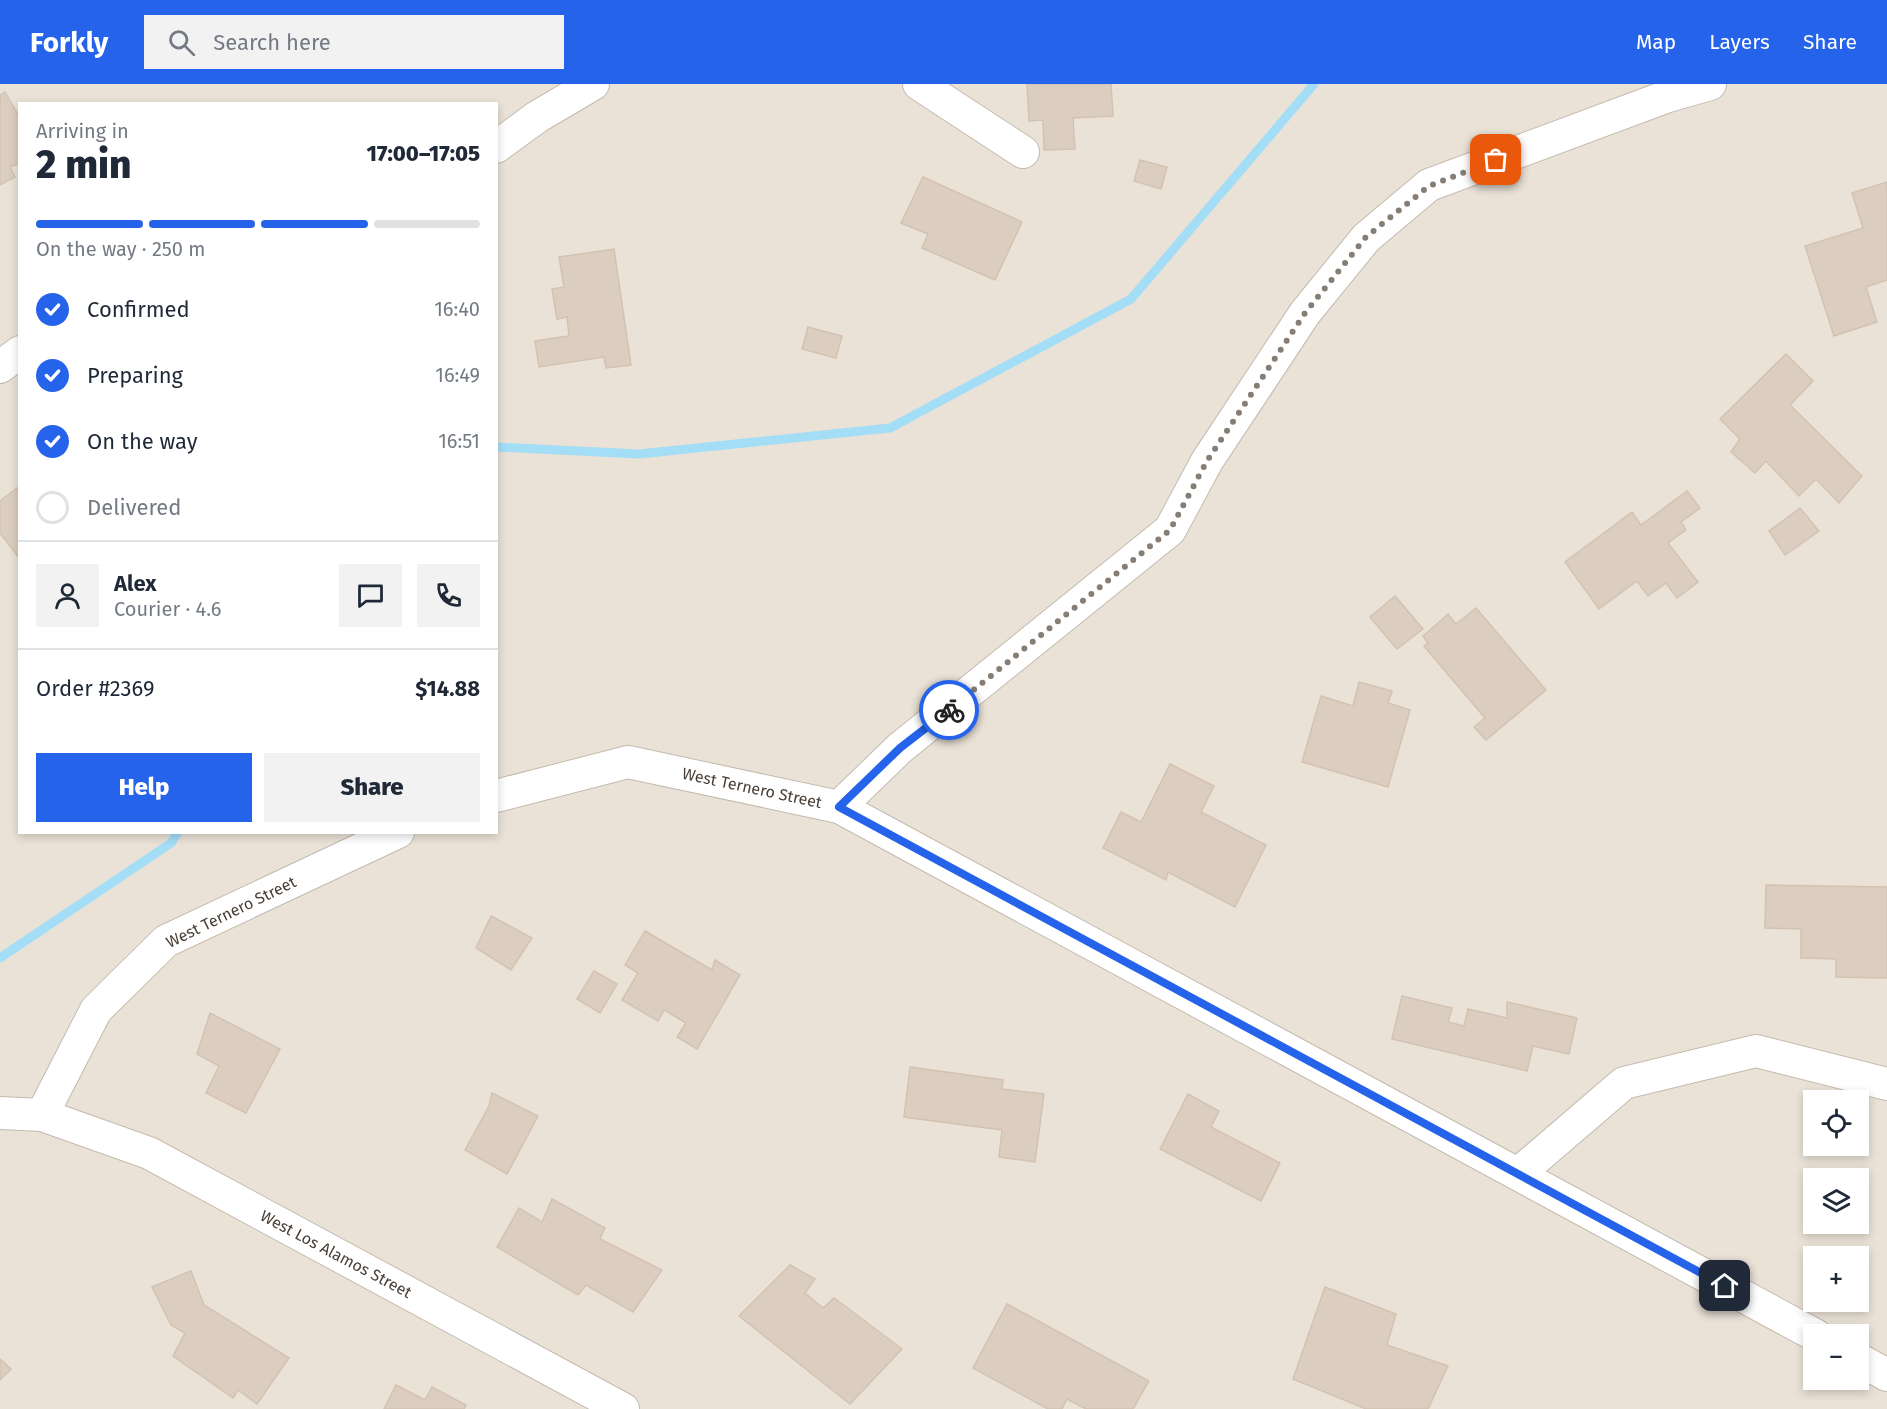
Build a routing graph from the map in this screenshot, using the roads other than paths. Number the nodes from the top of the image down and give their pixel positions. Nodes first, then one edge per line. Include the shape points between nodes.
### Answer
1 (593, 84) edge
2 (919, 84) edge
3 (1710, 84) edge
4 (1666, 90) edge
5 (498, 146) edge
6 (1023, 152) dead end
7 (18, 354) edge
8 (0, 367) edge
9 (498, 795) edge
10 (839, 807) junction
11 (394, 834) edge
12 (1887, 1084) edge
13 (0, 1113) edge
14 (42, 1115) junction
15 (1519, 1173) junction
16 (1803, 1328) edge
17 (1869, 1365) edge
18 (1887, 1375) edge
19 (623, 1409) edge

1 - 5 street
2 - 6 street
3 - 4 street
4 - 10 street via 1429,186 1366,237 1305,313 1207,461 1170,530 900,748
7 - 8 street
9 - 10 street, West Ternero Street via 628,762
10 - 15 street, West Ternero Street
11 - 14 street, West Ternero Street via 166,941 96,1010
12 - 15 street via 1756,1051 1734,1056 1624,1083
13 - 14 street
14 - 19 street, West Los Alamos Street via 148,1154
15 - 16 street, West Ternero Street
17 - 18 street

